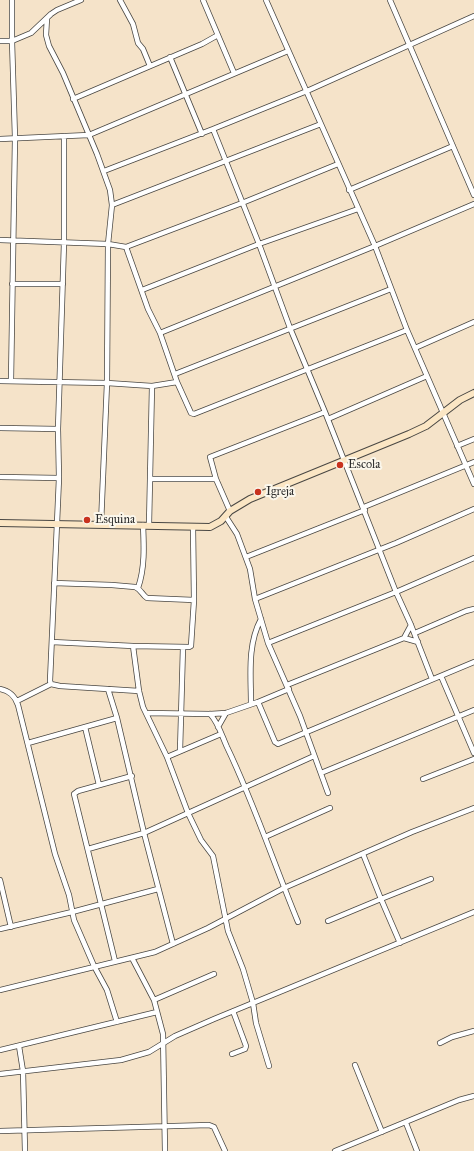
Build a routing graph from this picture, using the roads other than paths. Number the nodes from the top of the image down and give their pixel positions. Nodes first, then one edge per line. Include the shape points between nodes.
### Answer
1 (12, 0) edge
2 (81, 0) edge
3 (120, 0) edge
4 (203, 0) edge
5 (266, 0) edge
6 (390, 0) edge
7 (474, 16) edge
8 (47, 18) junction
9 (218, 35) junction
10 (12, 41) junction
11 (0, 42) edge
12 (409, 45) junction
13 (288, 51) junction
14 (170, 57) junction
15 (150, 66) junction
16 (234, 74) junction
17 (306, 91) junction
18 (186, 95) junction
19 (73, 99) junction
20 (321, 124) junction
21 (213, 129) junction
22 (202, 134) junction
23 (89, 135) junction
24 (64, 136) junction
25 (15, 138) junction
26 (0, 139) edge
27 (452, 146) junction
28 (225, 161) junction
29 (338, 164) junction
30 (104, 171) junction
31 (349, 190) junction
32 (474, 195) edge
33 (242, 203) junction
34 (474, 204) edge
35 (112, 205) junction
36 (358, 209) junction
37 (0, 240) edge
38 (13, 240) junction
39 (64, 242) junction
40 (108, 244) junction
41 (259, 244) junction
42 (375, 246) junction
43 (126, 247) junction
44 (12, 284) junction
45 (63, 284) junction
46 (274, 286) junction
47 (391, 289) junction
48 (142, 290) junction
49 (474, 322) edge
50 (290, 328) junction
51 (407, 330) junction
52 (160, 333) junction
53 (415, 348) junction
54 (307, 370) junction
55 (175, 374) junction
56 (428, 376) junction
57 (0, 381) edge
58 (11, 382) junction
59 (60, 382) junction
60 (177, 382) junction
61 (106, 383) junction
62 (152, 386) junction
63 (474, 394) edge
64 (325, 412) junction
65 (444, 413) junction
66 (328, 419) junction
67 (0, 428) edge
68 (58, 429) junction
69 (474, 439) edge
70 (457, 446) junction
71 (344, 460) junction
72 (474, 462) edge
73 (466, 465) junction
74 (0, 477) edge
75 (59, 478) junction
76 (150, 479) junction
77 (216, 479) junction
78 (474, 484) edge
79 (364, 509) junction
80 (474, 510) edge
81 (230, 511) junction
82 (226, 516) junction
83 (0, 523) edge
84 (56, 524) junction
85 (101, 524) junction
86 (146, 525) junction
87 (193, 527) junction
88 (380, 549) junction
89 (246, 557) junction
90 (474, 558) edge
91 (54, 583) junction
92 (138, 588) junction
93 (396, 592) junction
94 (194, 600) junction
95 (255, 600) junction
96 (474, 609) edge
97 (261, 619) junction
98 (411, 625) junction
99 (414, 633) junction
100 (404, 638) junction
101 (52, 642) junction
102 (418, 642) junction
103 (268, 643) junction
104 (133, 646) junction
105 (183, 647) junction
106 (474, 662) edge
107 (441, 676) junction
108 (432, 679) junction
109 (51, 684) junction
110 (288, 687) junction
111 (0, 689) edge
112 (108, 689) junction
113 (139, 691) junction
114 (17, 701) junction
115 (258, 702) junction
116 (250, 704) junction
117 (474, 710) edge
118 (146, 713) junction
119 (182, 713) junction
120 (226, 713) junction
121 (210, 714) junction
122 (458, 716) junction
123 (117, 718) junction
124 (85, 727) junction
125 (218, 727) junction
126 (305, 733) junction
127 (221, 734) junction
128 (28, 743) junction
129 (180, 751) junction
130 (474, 753) edge
131 (314, 756) junction
132 (166, 757) junction
133 (474, 759) edge
134 (321, 773) junction
135 (132, 776) junction
136 (423, 779) dead end
137 (99, 785) junction
138 (244, 788) junction
139 (328, 794) dead end
140 (330, 808) dead end
141 (474, 808) edge
142 (188, 813) junction
143 (144, 833) junction
144 (265, 836) junction
145 (88, 849) junction
146 (363, 854) junction
147 (431, 879) dead end
148 (0, 880) edge
149 (284, 888) junction
150 (158, 889) junction
151 (381, 898) junction
152 (102, 904) junction
153 (72, 912) junction
154 (474, 912) edge
155 (226, 919) junction
156 (328, 921) dead end
157 (298, 922) dead end
158 (11, 927) junction
159 (0, 929) edge
160 (400, 943) junction
161 (173, 944) junction
162 (132, 958) junction
163 (115, 962) junction
164 (94, 966) junction
165 (214, 974) dead end
166 (0, 990) edge
167 (154, 1000) junction
168 (253, 1003) junction
169 (233, 1011) junction
170 (157, 1012) junction
171 (117, 1022) junction
172 (474, 1031) edge
173 (440, 1043) dead end
174 (163, 1044) junction
175 (19, 1046) junction
176 (0, 1050) edge
177 (232, 1054) dead end
178 (355, 1065) dead end
179 (269, 1066) dead end
180 (23, 1071) junction
181 (0, 1074) edge
182 (474, 1096) edge
183 (406, 1123) junction
184 (165, 1128) junction
185 (0, 1131) edge
186 (24, 1131) junction
187 (382, 1132) junction
188 (344, 1149) edge
189 (25, 1151) edge
190 (165, 1151) edge
191 (225, 1151) edge
192 (335, 1151) edge
193 (418, 1151) edge

1 - 10 street
2 - 8 street via 57,10
3 - 15 street
4 - 9 street
5 - 13 street
6 - 12 street
7 - 12 street
8 - 10 street via 32,33
8 - 19 street via 46,35 49,46
9 - 14 street
9 - 16 street
10 - 11 street
10 - 25 street
12 - 17 street
12 - 27 street
13 - 16 street
13 - 17 street
14 - 15 street
14 - 18 street
15 - 19 street
16 - 18 street
17 - 20 street
17 - 21 street
18 - 22 street
18 - 23 street
19 - 23 street
20 - 28 street
20 - 29 street
21 - 22 street
21 - 28 street
22 - 30 street
23 - 24 street
23 - 30 street
24 - 25 street
24 - 39 street
25 - 26 street
25 - 38 street
27 - 31 street
27 - 32 street
28 - 33 street
28 - 35 street
29 - 31 street
29 - 33 street
30 - 35 street
31 - 36 street
33 - 41 street
33 - 43 street
34 - 42 street
35 - 40 street
36 - 41 street
36 - 42 street
37 - 38 street
38 - 39 street
38 - 44 street
39 - 40 street
39 - 45 street
40 - 43 street
40 - 61 street
41 - 46 street
41 - 48 street
42 - 46 street
42 - 47 street
43 - 48 street
44 - 45 street
44 - 58 street
45 - 59 street
46 - 50 street
46 - 52 street
47 - 50 street
47 - 51 street
48 - 52 street
49 - 53 street
50 - 54 street
50 - 55 street
51 - 53 street
51 - 54 street
52 - 55 street
53 - 56 street
54 - 60 street via 194,414 191,413
54 - 64 street
55 - 60 street
56 - 65 street
56 - 66 street
57 - 58 street
58 - 59 street
59 - 61 street
59 - 68 street
60 - 62 street
61 - 62 street
61 - 85 street
62 - 76 street
63 - 65 street via 460,400
64 - 66 street
64 - 77 street via 210,457
65 - 70 street
65 - 71 street via 409,434
66 - 71 street
67 - 68 street
68 - 75 street
69 - 70 street
70 - 73 street
71 - 79 street
71 - 81 street via 254,497
72 - 73 street
73 - 78 street
73 - 79 street
74 - 75 street
75 - 84 street
76 - 77 street
76 - 86 street
77 - 81 street
79 - 88 street
79 - 89 street
80 - 88 street
81 - 82 street
82 - 87 street via 210,527
82 - 89 street
83 - 84 street
84 - 85 street
84 - 91 street
85 - 86 street
86 - 87 street
86 - 92 street
87 - 94 street
88 - 93 street
88 - 95 street
89 - 95 street
90 - 93 street
91 - 92 street
91 - 101 street
92 - 94 street via 148,598
93 - 98 street
93 - 103 street
94 - 105 street via 192,645
95 - 97 street
96 - 99 street
97 - 103 street
97 - 116 street via 252,645
98 - 99 street
98 - 100 street
99 - 102 street
100 - 102 street
100 - 110 street
101 - 104 street
101 - 109 street
102 - 108 street
103 - 110 street
104 - 105 street
104 - 113 street
105 - 119 street
106 - 107 street
107 - 108 street
107 - 122 street
108 - 126 street
109 - 112 street
109 - 114 street
110 - 115 street
110 - 126 street
111 - 114 street via 9,691
112 - 113 street
112 - 123 street
113 - 118 street
114 - 128 street
115 - 116 street
115 - 126 street via 275,743
116 - 120 street
117 - 122 street
118 - 119 street
118 - 132 street
119 - 121 street
119 - 129 street
120 - 121 street
120 - 125 street
121 - 125 street
122 - 130 street
122 - 134 street
123 - 124 street
123 - 135 street
124 - 128 street
124 - 137 street
125 - 127 street
126 - 131 street
127 - 129 street
127 - 138 street
128 - 153 street
129 - 132 street
131 - 134 street
131 - 138 street
132 - 142 street
133 - 136 street
134 - 139 street
135 - 137 street
135 - 143 street
137 - 145 street via 74,794
138 - 142 street
138 - 144 street
140 - 144 street
141 - 146 street
142 - 143 street
142 - 155 street via 212,856
143 - 145 street
143 - 150 street
144 - 149 street
145 - 152 street
146 - 149 street
146 - 151 street
147 - 151 street
148 - 158 street
149 - 155 street
149 - 157 street
150 - 152 street
150 - 161 street
151 - 156 street
151 - 160 street
152 - 153 street
152 - 163 street
153 - 158 street
153 - 164 street
154 - 160 street
155 - 161 street
155 - 168 street via 231,942
158 - 159 street
160 - 168 street
161 - 162 street
162 - 163 street
162 - 167 street
163 - 164 street
164 - 166 street
164 - 171 street via 108,990
165 - 167 street
167 - 170 street
168 - 169 street
168 - 179 street via 256,1023
169 - 174 street
169 - 177 street via 246,1046 245,1049
170 - 171 street
170 - 174 street
171 - 175 street
172 - 173 street
174 - 180 street via 149,1052 121,1060
174 - 184 street
175 - 176 street
175 - 180 street
178 - 187 street
180 - 181 street
180 - 186 street
182 - 183 street
183 - 187 street
183 - 193 street
184 - 186 street
184 - 190 street
184 - 191 street via 212,1126
185 - 186 street
186 - 189 street
187 - 188 street
188 - 192 street

